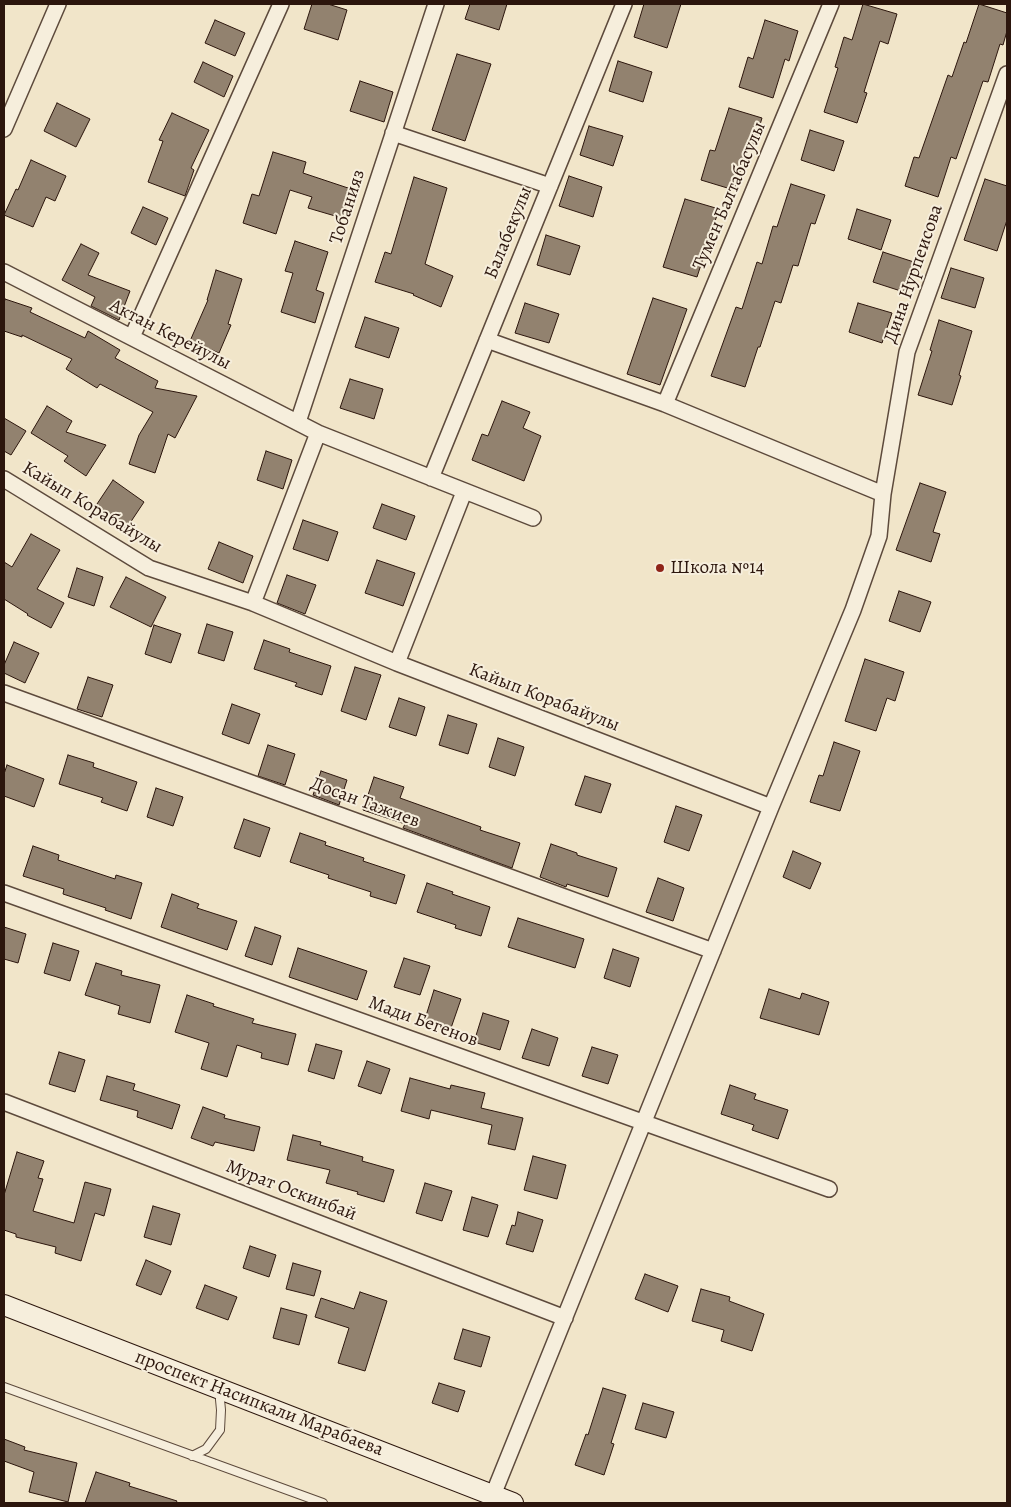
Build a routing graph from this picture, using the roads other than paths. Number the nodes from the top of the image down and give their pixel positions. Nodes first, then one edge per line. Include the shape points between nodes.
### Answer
1 (58, 4) edge
2 (280, 4) edge
3 (436, 4) edge
4 (624, 4) edge
5 (831, 4) edge
6 (1007, 74) edge
7 (4, 129) edge
8 (393, 133) junction
9 (550, 186) junction
10 (4, 272) edge
11 (132, 337) junction
12 (487, 340) junction
13 (665, 404) junction
14 (298, 422) junction
15 (318, 433) junction
16 (431, 478) junction
17 (4, 479) edge
18 (464, 492) junction
19 (883, 494) junction
20 (533, 518) dead end
21 (253, 603) junction
22 (397, 663) junction
23 (4, 693) edge
24 (771, 807) junction
25 (4, 893) edge
26 (713, 951) junction
27 (4, 1102) edge
28 (643, 1123) junction
29 (830, 1189) dead end
30 (4, 1305) edge
31 (564, 1318) junction
32 (4, 1382) edge
33 (4, 1387) edge
34 (219, 1389) junction
35 (14, 1391) junction
36 (192, 1456) junction
37 (491, 1499) edge
38 (322, 1503) edge
39 (513, 1503) edge

1 - 7 street
2 - 11 street
3 - 8 street, Тобанияз
4 - 9 street, Балабекулы
5 - 13 street, Тумен Балтабасулы
6 - 19 street, Дина Нурпеисова via 907,352
8 - 9 street
8 - 14 street, Тобанияз
9 - 12 street, Балабекулы
10 - 11 street, Актан Керейулы
11 - 14 street, Актан Керейулы
12 - 13 street
12 - 16 street, Балабекулы
13 - 19 street
14 - 15 street, Актан Керейулы
15 - 16 street, Актан Керейулы
15 - 21 street
16 - 18 street, Актан Керейулы
17 - 21 street, Кайып Корабайулы via 149,568
18 - 20 street, Актан Керейулы
18 - 22 street
19 - 24 street via 879,536 853,610
21 - 22 street, Кайып Корабайулы
22 - 24 street, Кайып Корабайулы
23 - 26 street, Досан Тажиев
24 - 26 street
25 - 28 street, Мади Бегенов
26 - 28 street
27 - 31 street, Мурат Оскинбай
28 - 29 street, Мади Бегенов
28 - 31 street
30 - 34 main road, проспект Насипкали Марабаева
31 - 37 street
32 - 35 lane
33 - 35 lane
34 - 36 lane via 220,1430 206,1449
34 - 37 main road, проспект Насипкали Марабаева
35 - 36 lane
36 - 38 lane
37 - 39 main road, проспект Насипкали Марабаева

